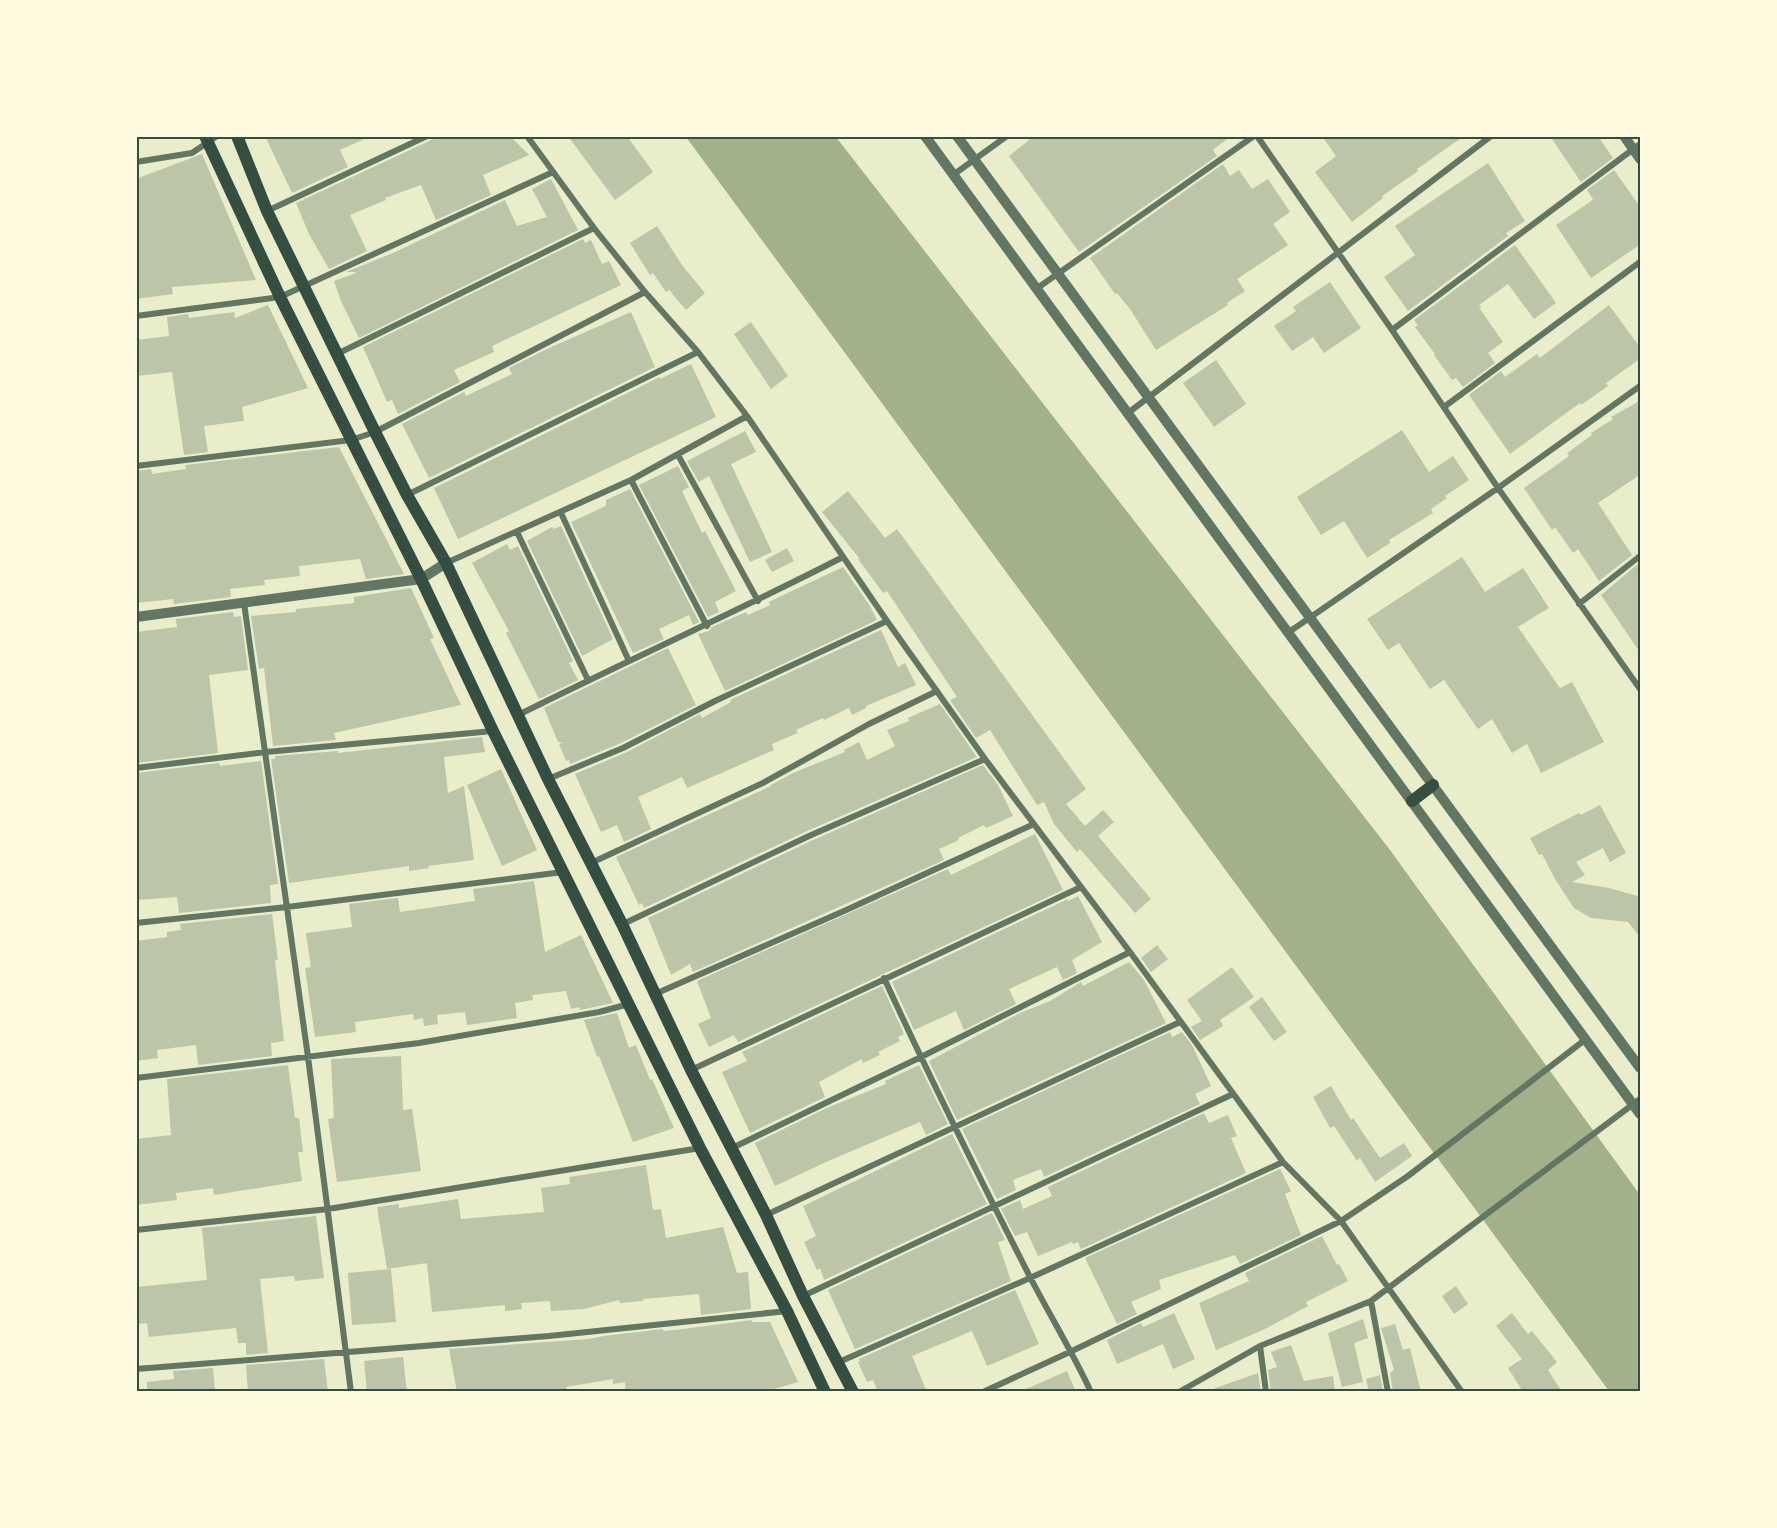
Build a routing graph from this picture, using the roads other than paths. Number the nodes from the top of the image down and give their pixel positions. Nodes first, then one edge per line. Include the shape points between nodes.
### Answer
1 (237, 136) edge
2 (427, 136) edge
3 (527, 136) edge
4 (925, 136) edge
5 (957, 136) edge
6 (1007, 136) edge
7 (1255, 136) edge
8 (1491, 136) edge
9 (1624, 136) edge
10 (210, 138) edge
11 (1637, 146) edge
12 (1641, 159) edge
13 (974, 160) junction
14 (136, 162) edge
15 (554, 172) junction
16 (953, 175) junction
17 (267, 211) junction
18 (594, 228) junction
19 (1337, 254) junction
20 (1641, 262) edge
21 (1057, 273) junction
22 (304, 287) junction
23 (1036, 289) junction
24 (645, 292) junction
25 (280, 297) junction
26 (136, 316) edge
27 (1392, 330) junction
28 (698, 352) junction
29 (337, 354) junction
30 (1641, 386) edge
31 (1149, 398) junction
32 (1444, 407) junction
33 (1128, 413) junction
34 (747, 416) junction
35 (375, 432) junction
36 (351, 441) junction
37 (678, 455) junction
38 (136, 466) edge
39 (631, 480) junction
40 (1498, 488) junction
41 (407, 495) junction
42 (561, 513) junction
43 (517, 532) junction
44 (1641, 556) edge
45 (843, 557) junction
46 (446, 563) junction
47 (421, 579) junction
48 (758, 601) junction
49 (244, 603) junction
50 (1580, 604) junction
51 (136, 617) edge
52 (1310, 617) junction
53 (887, 621) junction
54 (706, 626) junction
55 (1288, 632) junction
56 (630, 661) junction
57 (588, 680) junction
58 (1641, 689) edge
59 (937, 691) junction
60 (518, 715) junction
61 (493, 731) junction
62 (267, 752) junction
63 (985, 759) junction
64 (136, 768) edge
65 (548, 779) junction
66 (1433, 785) junction
67 (1412, 801) junction
68 (1034, 824) junction
69 (590, 864) junction
70 (563, 872) junction
71 (1081, 887) junction
72 (287, 907) junction
73 (136, 923) edge
74 (622, 924) junction
75 (1130, 952) junction
76 (884, 978) junction
77 (655, 994) junction
78 (629, 1004) junction
79 (1180, 1022) junction
80 (1586, 1038) junction
81 (308, 1057) junction
82 (921, 1057) junction
83 (1641, 1068) edge
84 (691, 1070) junction
85 (136, 1078) edge
86 (1233, 1094) junction
87 (1637, 1102) edge
88 (1641, 1114) edge
89 (955, 1126) junction
90 (700, 1148) junction
91 (732, 1148) junction
92 (1283, 1162) junction
93 (994, 1207) junction
94 (328, 1209) junction
95 (766, 1215) junction
96 (1341, 1221) junction
97 (136, 1230) edge
98 (1030, 1278) junction
99 (1389, 1287) junction
100 (803, 1296) junction
101 (1371, 1301) junction
102 (787, 1311) junction
103 (1260, 1346) junction
104 (346, 1351) junction
105 (1072, 1351) junction
106 (839, 1362) junction
107 (136, 1369) edge
108 (1180, 1391) edge
109 (351, 1392) edge
110 (825, 1392) edge
111 (853, 1392) edge
112 (983, 1392) edge
113 (1091, 1392) edge
114 (1266, 1392) edge
115 (1388, 1392) edge
116 (1462, 1392) edge

1 - 17 main road
2 - 17 street
3 - 15 street
4 - 16 street
5 - 13 street
6 - 13 street
7 - 19 street
7 - 21 street
8 - 19 street
9 - 11 street
10 - 14 street via 192,153
10 - 25 main road
11 - 12 street
11 - 27 street
13 - 16 street
13 - 21 street
15 - 18 street
15 - 22 street
16 - 23 street
17 - 22 main road
18 - 24 street
18 - 29 street
19 - 27 street
19 - 31 street
20 - 32 street
21 - 23 street
21 - 31 street
22 - 25 street
22 - 29 main road
23 - 33 street
24 - 28 street
24 - 35 street
25 - 26 street
25 - 36 main road
27 - 32 street
28 - 34 street
28 - 41 street
29 - 35 main road
30 - 40 street
31 - 33 street
31 - 52 street
32 - 40 street
33 - 55 street
34 - 37 street
34 - 45 street
35 - 36 street
35 - 41 main road
36 - 38 street
36 - 47 main road
37 - 39 street
37 - 48 street
39 - 42 street
39 - 54 street
40 - 50 street
40 - 52 street
41 - 46 main road
42 - 43 street
42 - 56 street
43 - 46 street
43 - 57 street
44 - 50 street
45 - 48 street
45 - 53 street
46 - 47 street
46 - 60 main road
47 - 49 street
47 - 61 main road
48 - 54 street
49 - 51 street
49 - 62 street
50 - 58 street
52 - 55 street
52 - 66 street
53 - 59 street
53 - 65 street via 623,748
54 - 56 street
55 - 67 street
56 - 57 street
57 - 60 street
59 - 63 street
59 - 69 street via 764,783
60 - 65 main road
61 - 62 street
61 - 70 main road
62 - 64 street
62 - 72 street
63 - 68 street
63 - 74 street
65 - 69 main road
66 - 67 main road
66 - 83 street
67 - 80 street
68 - 71 street
68 - 77 street
69 - 74 main road
70 - 72 street
70 - 78 main road
71 - 75 street
71 - 76 street
72 - 73 street
72 - 81 street
74 - 77 main road
75 - 79 street
75 - 82 street
76 - 82 street
76 - 84 street
77 - 84 main road
78 - 81 street via 418,1043
78 - 90 main road
79 - 86 street
79 - 89 street
80 - 87 street
80 - 96 street via 1408,1176
81 - 85 street
81 - 94 street
82 - 89 street
82 - 91 street
84 - 91 main road
86 - 92 street
86 - 93 street
87 - 88 street
87 - 99 street
89 - 93 street
89 - 95 street
90 - 94 street
90 - 102 main road
91 - 95 main road
92 - 96 street
92 - 98 street
93 - 98 street
93 - 100 street
94 - 97 street
94 - 104 street
95 - 100 main road
96 - 99 street
96 - 105 street
98 - 105 street
98 - 106 street
99 - 101 street
99 - 116 street
100 - 106 main road
101 - 103 street
101 - 115 street
102 - 104 street via 549,1336
102 - 110 main road
103 - 108 street
103 - 114 street
104 - 107 street
104 - 109 street
105 - 112 street
105 - 113 street
106 - 111 main road

